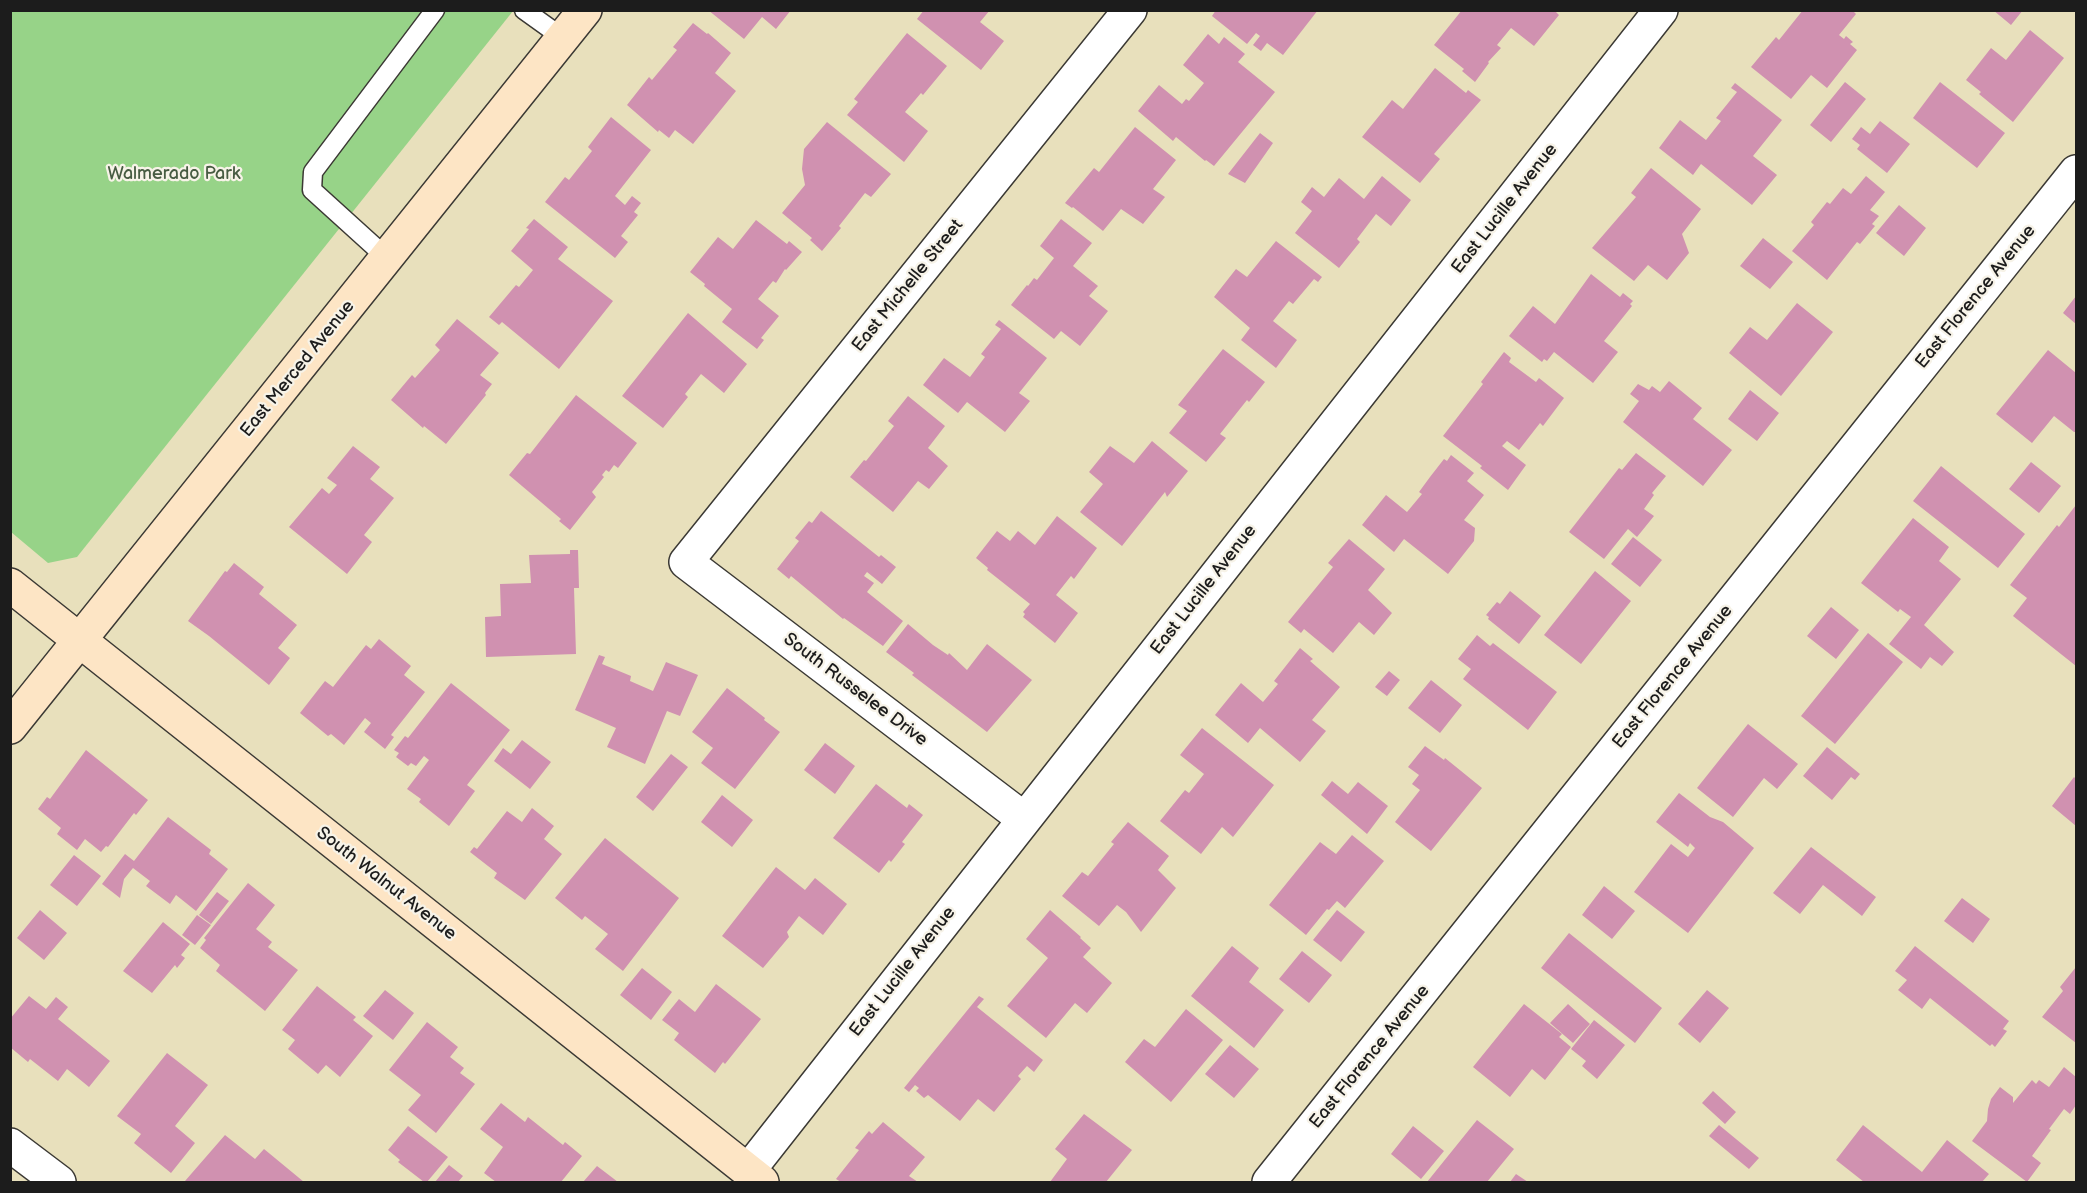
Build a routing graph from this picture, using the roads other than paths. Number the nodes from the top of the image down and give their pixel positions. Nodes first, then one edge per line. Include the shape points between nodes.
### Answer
1 (435, 10) edge
2 (524, 10) edge
3 (585, 10) edge
4 (1130, 10) edge
5 (1661, 10) edge
6 (563, 38) junction
7 (2076, 172) edge
8 (387, 258) junction
9 (686, 562) joint
10 (10, 585) edge
11 (80, 641) junction
12 (10, 727) edge
13 (1024, 819) junction
14 (10, 1145) edge
15 (755, 1177) edge
16 (58, 1182) edge
17 (1269, 1182) edge

1 - 8 lane via 313,172 312,190
2 - 6 lane
3 - 6 street, East Merced Avenue
4 - 9 street, East Michelle Street
5 - 13 street, East Lucille Avenue
6 - 8 street, East Merced Avenue
7 - 17 street, East Florence Avenue
8 - 11 street, East Merced Avenue
9 - 13 street, South Russelee Drive
10 - 11 street, South Walnut Avenue
11 - 12 street, East Merced Avenue
11 - 15 street, South Walnut Avenue
13 - 15 street, East Lucille Avenue
14 - 16 street

